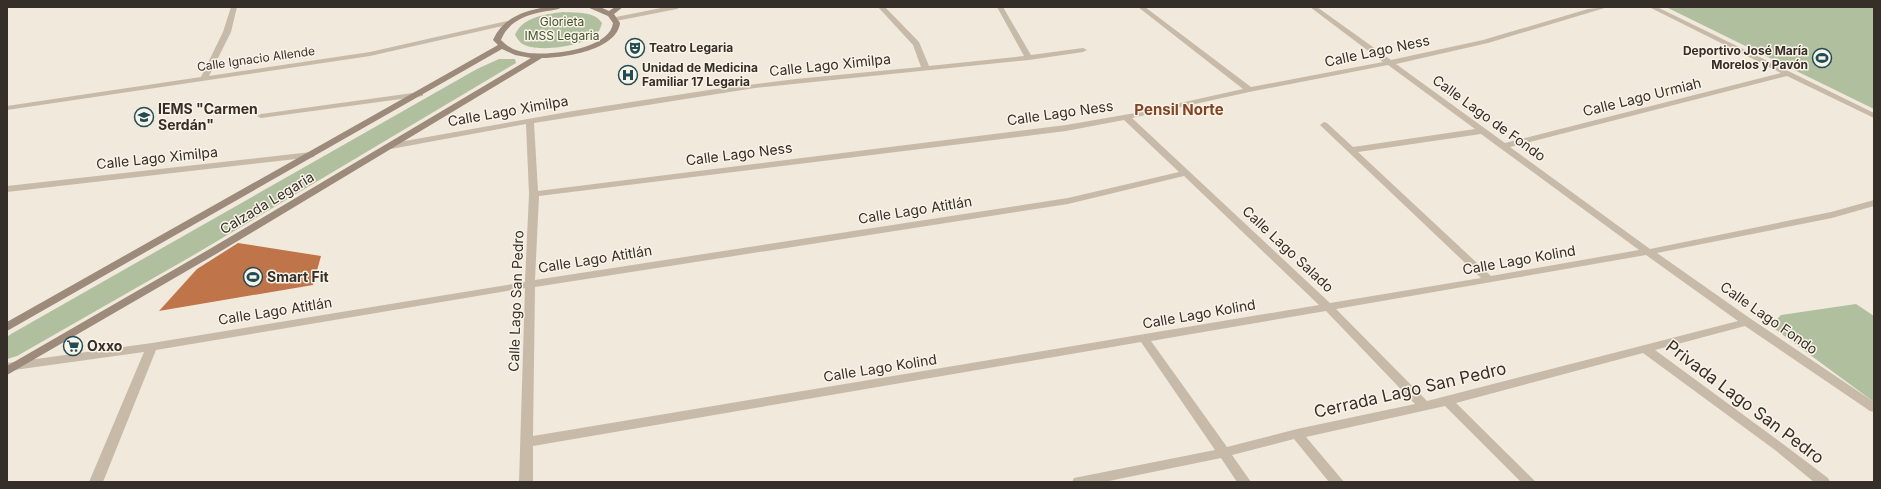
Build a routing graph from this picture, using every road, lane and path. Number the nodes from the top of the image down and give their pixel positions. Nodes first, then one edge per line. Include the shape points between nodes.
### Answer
1 (234, 7) edge
2 (559, 7) edge
3 (590, 7) edge
4 (620, 7) edge
5 (677, 7) edge
6 (881, 7) edge
7 (1000, 7) edge
8 (1141, 7) edge
9 (1313, 7) edge
10 (1605, 7) edge
11 (1652, 7) edge
12 (610, 13) junction
13 (616, 18) junction
14 (507, 23) junction
15 (501, 47) junction
16 (1083, 50) dead end
17 (540, 56) junction
18 (1029, 58) junction
19 (1392, 63) junction
20 (926, 69) junction
21 (1788, 74) junction
22 (204, 78) junction
23 (1250, 90) junction
24 (420, 94) junction
25 (7, 108) edge
26 (261, 116) dead end
27 (1874, 116) edge
28 (1127, 118) junction
29 (530, 121) junction
30 (1324, 126) dead end
31 (1482, 131) junction
32 (391, 146) junction
33 (1503, 146) junction
34 (1352, 150) junction
35 (311, 155) junction
36 (1186, 173) junction
37 (7, 189) edge
38 (534, 194) junction
39 (1874, 203) edge
40 (1648, 252) junction
41 (1489, 280) junction
42 (530, 284) junction
43 (1328, 307) junction
44 (1747, 322) junction
45 (7, 327) edge
46 (1144, 339) junction
47 (152, 347) junction
48 (1645, 349) junction
49 (10, 368) edge
50 (1447, 401) junction
51 (1425, 406) junction
52 (1874, 408) edge
53 (1297, 434) junction
54 (528, 442) junction
55 (1223, 453) junction
56 (1099, 480) edge
57 (96, 482) edge
58 (526, 482) edge
59 (1079, 482) edge
60 (1244, 482) edge
61 (1337, 482) edge
62 (1529, 482) edge
63 (1824, 482) edge

1 - 22 street via 227,32
2 - 14 main road via 533,12
3 - 12 main road
4 - 12 main road
5 - 13 street
6 - 20 street via 916,44
7 - 18 street
8 - 23 street
9 - 19 street, Calle Lago de Fondo
10 - 19 street, Calle Lago Ness via 1471,45
11 - 21 street
12 - 13 main road
13 - 17 main road via 614,32 605,40 576,51
14 - 15 main road via 499,32 497,40
14 - 22 street, Calle Ignacio Allende via 370,54
15 - 17 main road via 517,54
15 - 24 main road, Calzada Legaria
16 - 18 street, Calle Lago Ximilpa
17 - 32 main road, Calzada Legaria
18 - 20 street, Calle Lago Ximilpa
19 - 23 street, Calle Lago Ness
19 - 31 street, Calle Lago de Fondo
20 - 29 street, Calle Lago Ximilpa via 756,86
21 - 27 street
21 - 33 street, Calle Lago Urmiah
22 - 25 street, Calle Ignacio Allende
23 - 28 street, Calle Lago Ness
24 - 26 street
24 - 35 main road, Calzada Legaria
28 - 36 street, Calle Lago Salado
28 - 38 street, Calle Lago Ness via 1066,128
29 - 32 street, Calle Lago Ximilpa
29 - 38 street, Calle Lago San Pedro
30 - 34 street
31 - 33 street, Calle Lago de Fondo
31 - 34 street
32 - 49 main road, Calzada Legaria
33 - 40 street, Calle Lago de Fondo
34 - 41 street
35 - 37 street, Calle Lago Ximilpa
35 - 45 main road, Calzada Legaria
36 - 42 street, Calle Lago Atitlán via 1068,201
36 - 43 street, Calle Lago Salado
38 - 42 street, Calle Lago San Pedro
39 - 40 street, Calle Lago Kolind via 1832,215
40 - 41 street, Calle Lago Kolind
40 - 44 street, Calle Lago Fondo
41 - 43 street, Calle Lago Kolind
42 - 47 street, Calle Lago Atitlán
42 - 54 street, Calle Lago San Pedro
43 - 46 street, Calle Lago Kolind
43 - 51 street, Calle Lago Salado
44 - 48 street, Cerrada Lago San Pedro
44 - 52 street, Calle Lago Fondo
46 - 54 street, Calle Lago Kolind
46 - 55 street
47 - 49 street, Calle Lago Atitlán
47 - 57 street
48 - 50 street, Cerrada Lago San Pedro
48 - 63 street, Privada Lago San Pedro
50 - 51 street, Cerrada Lago San Pedro
50 - 62 street
51 - 53 street, Cerrada Lago San Pedro
53 - 55 street, Cerrada Lago San Pedro
53 - 61 street
54 - 58 street, Calle Lago San Pedro
55 - 56 street, Cerrada Lago San Pedro
55 - 60 street
56 - 59 street, Cerrada Lago San Pedro

